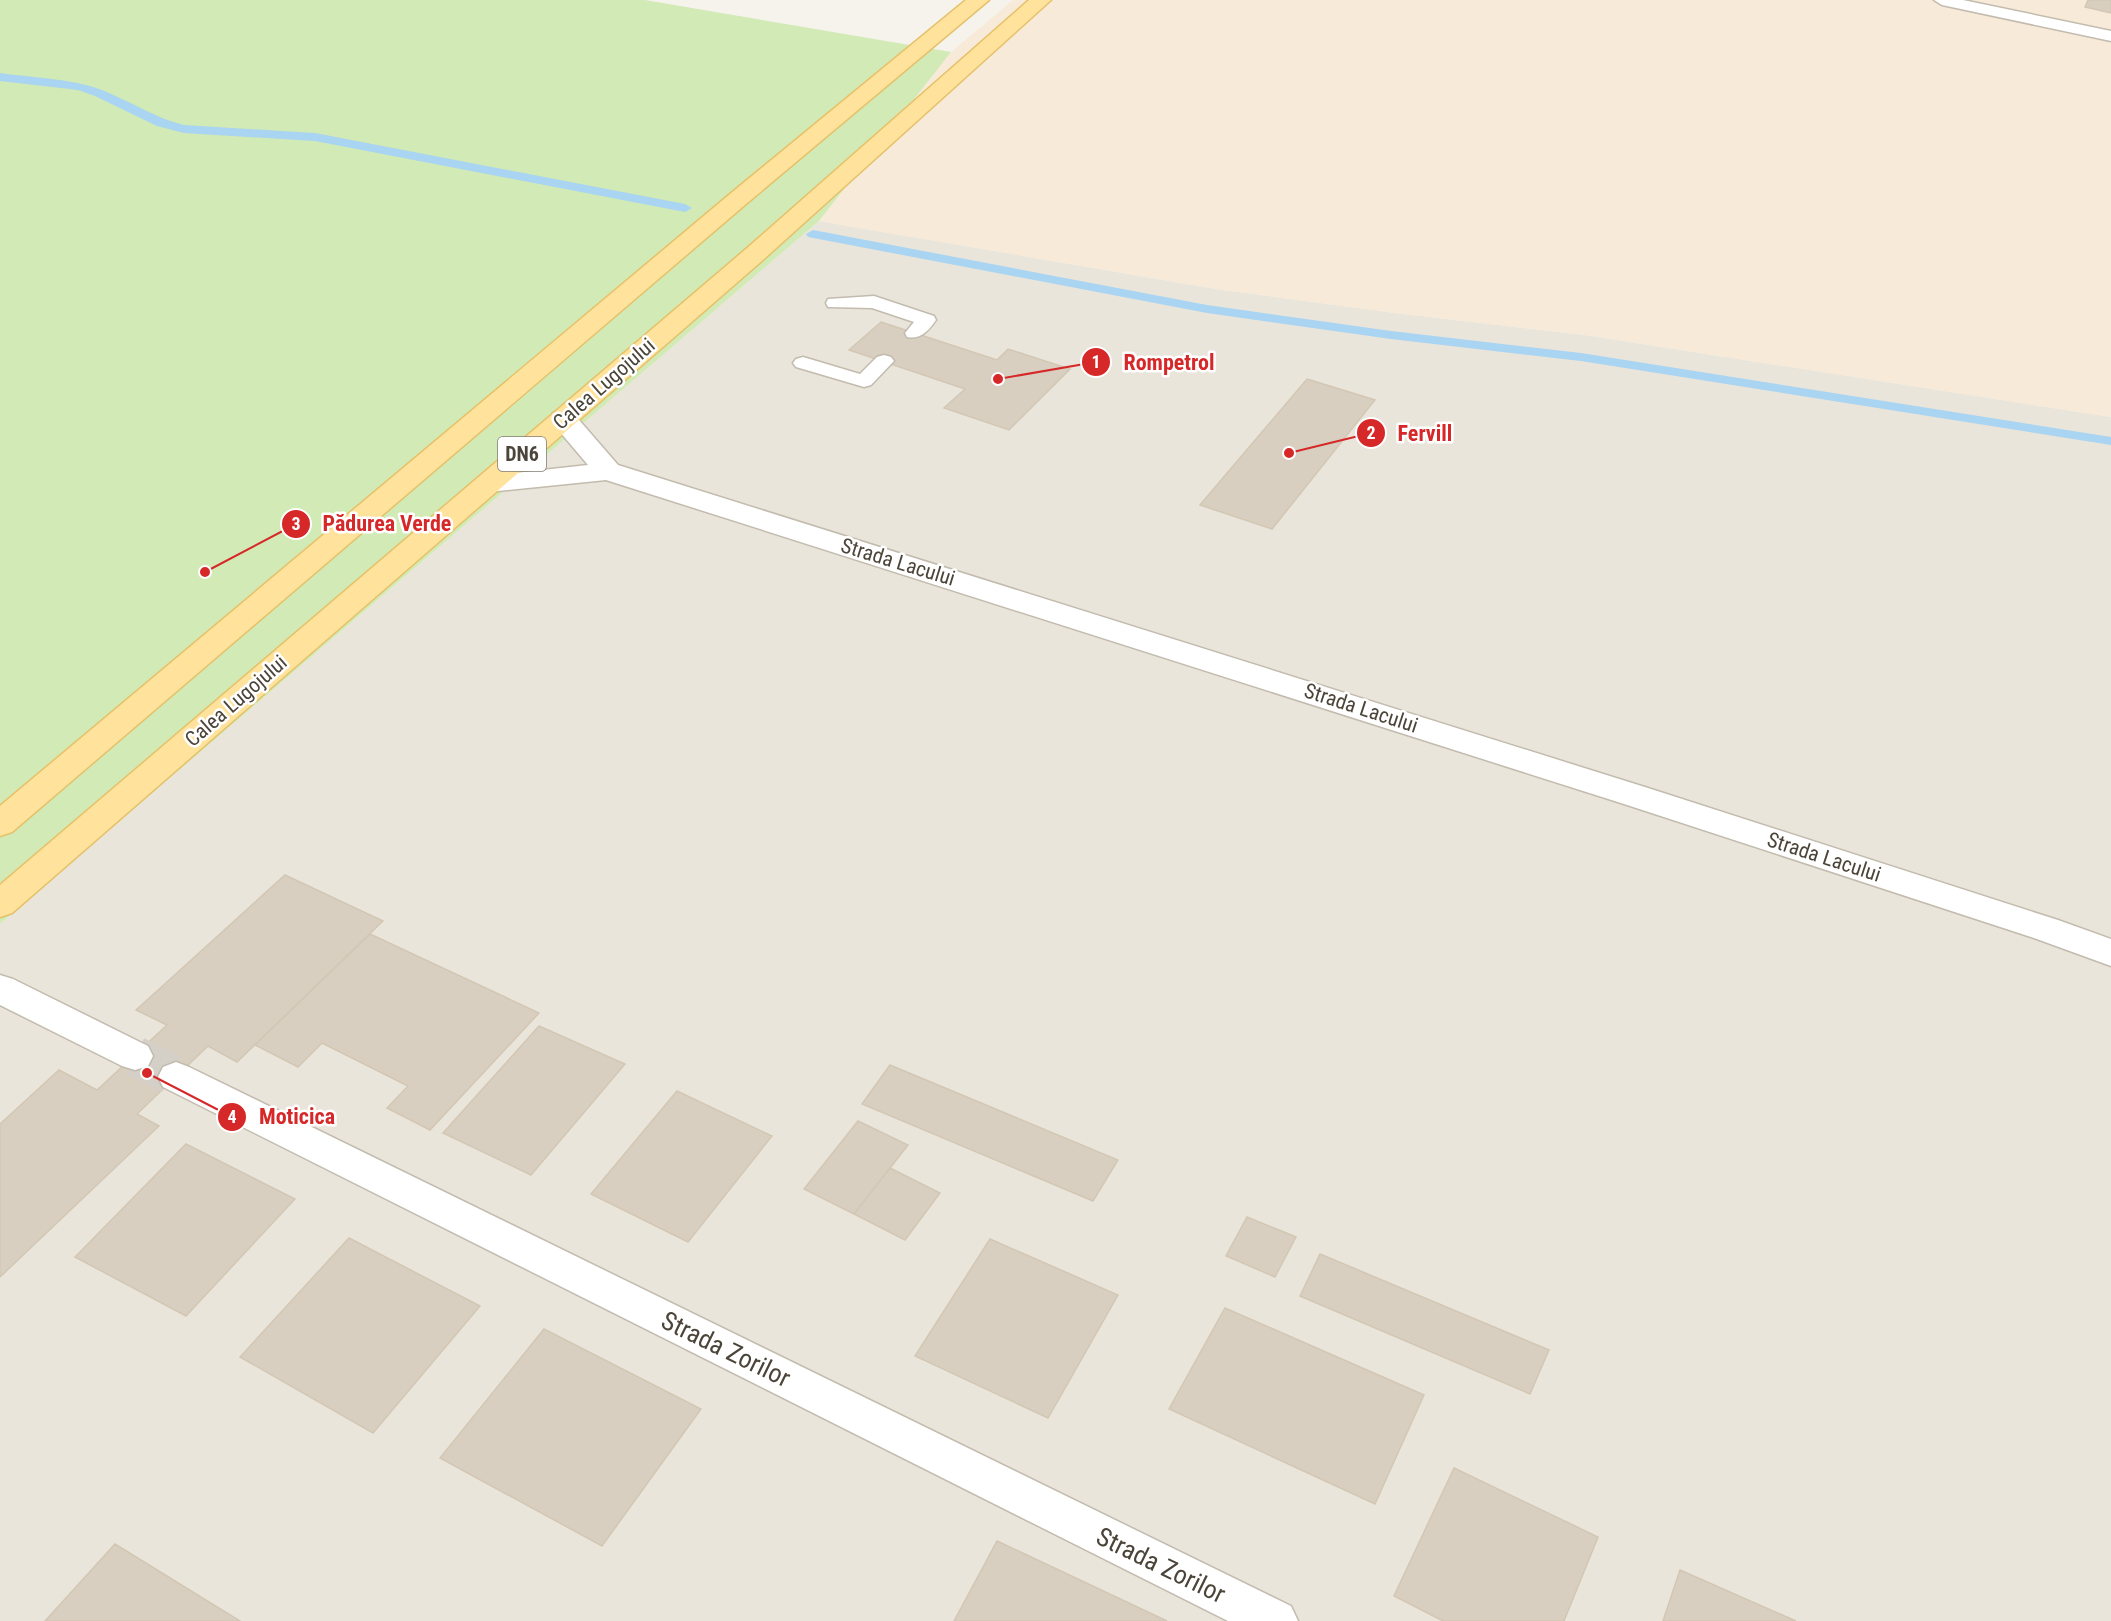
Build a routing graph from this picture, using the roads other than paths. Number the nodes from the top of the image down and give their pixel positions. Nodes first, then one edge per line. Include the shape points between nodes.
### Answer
1 (979, 0) edge
2 (1041, 0) edge
3 (1942, 0) edge
4 (2111, 36) edge
5 (835, 303) dead end
6 (914, 333) dead end
7 (884, 361) dead end
8 (803, 363) dead end
9 (563, 419) junction
10 (608, 471) junction
11 (488, 484) junction
12 (0, 824) edge
13 (0, 904) edge
14 (2111, 953) edge
15 (0, 989) edge
16 (135, 1056) tunnel mouth
17 (176, 1077) tunnel mouth
18 (1275, 1621) edge

1 - 12 main road, DN6
2 - 9 main road, Calea Lugojului / DN6
3 - 4 lane
5 - 6 lane via 874,303 927,320
7 - 8 lane via 864,381
9 - 10 street
9 - 11 main road, Calea Lugojului / DN6
10 - 11 street, Strada Lacului
10 - 14 street, Strada Lacului via 1647,799
11 - 13 main road, Calea Lugojului / DN6
15 - 16 street
17 - 18 street, Strada Zorilor

